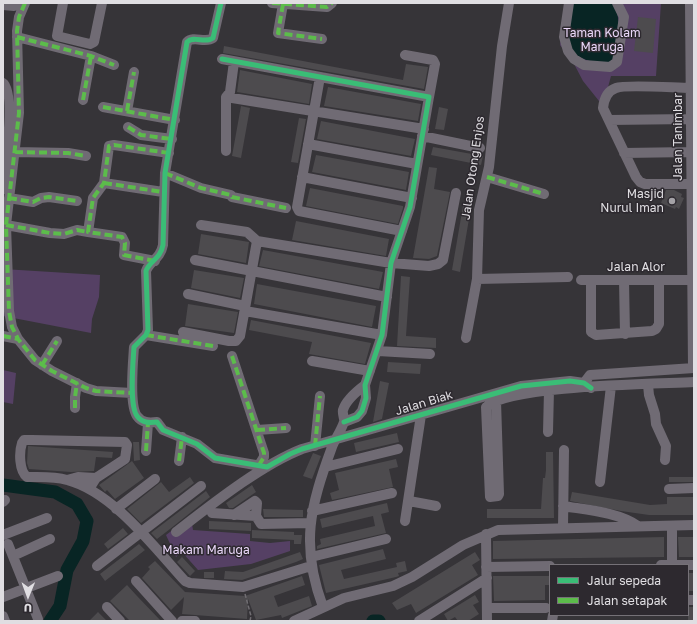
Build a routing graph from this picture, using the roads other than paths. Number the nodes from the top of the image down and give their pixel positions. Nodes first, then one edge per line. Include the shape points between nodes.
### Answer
1 (19, 3) edge
2 (25, 3) edge
3 (63, 3) edge
4 (102, 3) edge
5 (221, 3) edge
6 (272, 3) edge
7 (332, 3) edge
8 (509, 3) edge
9 (569, 3) edge
10 (617, 3) edge
11 (690, 3) edge
12 (283, 4) edge
13 (3, 5) edge
14 (17, 37) junction
15 (322, 39) dead end
16 (692, 50) edge
17 (405, 55) dead end
18 (91, 56) junction
19 (222, 59) dead end
20 (234, 62) junction
21 (114, 65) dead end
22 (134, 72) dead end
23 (320, 77) junction
24 (3, 83) edge
25 (690, 88) junction
26 (226, 97) junction
27 (429, 97) junction
28 (83, 100) dead end
29 (102, 107) dead end
30 (314, 110) junction
31 (127, 111) junction
32 (6, 114) edge
33 (691, 119) junction
34 (175, 120) junction
35 (609, 120) junction
36 (128, 127) dead end
37 (423, 132) junction
38 (692, 138) edge
39 (172, 139) junction
40 (308, 144) junction
41 (480, 148) dead end
42 (8, 149) edge
43 (226, 151) dead end
44 (691, 152) junction
45 (169, 153) junction
46 (624, 153) junction
47 (86, 156) dead end
48 (418, 164) junction
49 (165, 173) junction
50 (302, 177) junction
51 (487, 177) junction
52 (692, 178) edge
53 (104, 183) junction
54 (5, 188) edge
55 (163, 192) junction
56 (456, 193) dead end
57 (544, 194) dead end
58 (412, 198) junction
59 (77, 201) dead end
60 (286, 208) dead end
61 (6, 225) junction
62 (201, 225) dead end
63 (402, 231) junction
64 (88, 232) junction
65 (257, 241) junction
66 (195, 260) dead end
67 (155, 261) junction
68 (391, 263) junction
69 (252, 272) junction
70 (693, 274) edge
71 (568, 277) dead end
72 (477, 279) junction
73 (624, 280) junction
74 (658, 280) junction
75 (188, 294) dead end
76 (387, 297) junction
77 (245, 308) junction
78 (183, 332) dead end
79 (625, 334) junction
80 (146, 335) junction
81 (382, 335) junction
82 (3, 336) edge
83 (466, 338) dead end
84 (18, 339) junction
85 (57, 341) dead end
86 (213, 346) dead end
87 (378, 351) junction
88 (430, 354) dead end
89 (232, 356) dead end
90 (312, 361) dead end
91 (42, 365) junction
92 (694, 368) edge
93 (370, 371) junction
94 (694, 382) edge
95 (77, 383) junction
96 (648, 384) junction
97 (365, 385) junction
98 (588, 385) junction
99 (611, 386) junction
100 (549, 390) junction
101 (132, 393) junction
102 (320, 396) dead end
103 (496, 401) junction
104 (75, 408) dead end
105 (421, 415) junction
106 (344, 422) junction
107 (148, 423) junction
108 (286, 428) dead end
109 (257, 430) junction
110 (548, 432) dead end
111 (182, 437) junction
112 (335, 440) junction
113 (315, 446) junction
114 (398, 449) dead end
115 (564, 450) dead end
116 (146, 451) dead end
117 (665, 460) dead end
118 (179, 461) dead end
119 (263, 466) junction
120 (325, 467) junction
121 (96, 478) junction
122 (155, 479) dead end
123 (67, 480) junction
124 (600, 482) dead end
125 (202, 486) dead end
126 (694, 488) edge
127 (89, 489) junction
128 (669, 489) dead end
129 (392, 494) dead end
130 (409, 501) junction
131 (436, 506) dead end
132 (563, 506) junction
133 (116, 509) junction
134 (312, 511) junction
135 (212, 513) dead end
136 (234, 515) junction
137 (256, 516) junction
138 (47, 518) dead end
139 (405, 521) dead end
140 (310, 523) junction
141 (694, 525) edge
142 (639, 526) junction
143 (672, 526) junction
144 (563, 528) junction
145 (140, 532) junction
146 (176, 532) dead end
147 (486, 534) junction
148 (6, 539) edge
149 (50, 539) dead end
150 (386, 539) dead end
151 (13, 556) junction
152 (311, 561) junction
153 (672, 564) edge
154 (97, 566) dead end
155 (549, 566) edge
156 (486, 567) junction
157 (58, 576) dead end
158 (487, 578) junction
159 (136, 581) dead end
160 (26, 588) junction
161 (3, 597) edge
162 (107, 607) dead end
163 (323, 607) junction
164 (487, 608) junction
165 (549, 611) edge
166 (3, 616) edge
167 (311, 617) edge
168 (38, 619) dead end
169 (486, 620) edge
170 (5, 621) edge
171 (120, 621) edge
172 (172, 621) edge
173 (182, 621) edge
174 (194, 621) edge
175 (294, 621) edge
176 (419, 621) edge

1 - 13 street via 14,6
2 - 14 street via 17,25
3 - 4 street via 57,36 90,44 95,39
5 - 34 street via 213,38 192,39 187,42
6 - 12 street
7 - 12 street via 328,6
8 - 51 street, Jalan Otong Enjos
9 - 10 street via 564,37 568,51 574,59 584,65 610,68 617,62 624,17
11 - 16 street, Jalan Tanimbar
12 - 15 street via 278,33
14 - 18 street
14 - 42 street via 20,113
16 - 25 street, Jalan Tanimbar
17 - 27 street via 433,60 435,64
18 - 21 street
18 - 28 street
19 - 20 street
20 - 23 street
20 - 26 street via 230,92
22 - 31 street
23 - 27 street
23 - 30 street
24 - 32 street via 6,87
25 - 33 street, Jalan Tanimbar
25 - 35 street via 617,87 604,101 603,108
26 - 30 street
26 - 43 street
27 - 37 street
29 - 31 street
30 - 37 street
30 - 40 street
31 - 34 street
32 - 42 street
33 - 35 street
33 - 38 street, Jalan Tanimbar
34 - 39 street
35 - 46 street
36 - 39 street via 141,135
37 - 41 street
37 - 48 street
38 - 44 street, Jalan Tanimbar
39 - 45 street
40 - 48 street
40 - 50 street
42 - 47 street
42 - 54 street
42 - 54 street
44 - 46 street
44 - 52 street, Jalan Tanimbar
45 - 49 street
45 - 53 street via 110,146
46 - 52 street via 640,182 645,184
48 - 58 street
49 - 55 street
49 - 60 street via 232,197
50 - 58 street
50 - 63 street via 298,211
51 - 57 street
51 - 72 street, Jalan Otong Enjos via 479,210
52 - 70 street, Jalan Tanimbar
53 - 55 street
53 - 64 street via 93,198
54 - 59 street via 36,202 49,197
54 - 61 street
55 - 67 street via 163,245 162,252
56 - 68 street via 443,260 429,266
58 - 63 street
61 - 64 street via 50,233 64,234 77,230
61 - 84 street via 9,311 12,327
62 - 65 street via 247,232
63 - 68 street
64 - 67 street via 122,237 125,243 124,255
65 - 68 street
65 - 69 street
66 - 69 street
67 - 80 street via 146,271
68 - 76 street
69 - 76 street
69 - 77 street
70 - 74 street, Jalan Alor
70 - 92 street, Jalan Tanimbar
71 - 72 street
72 - 83 street, Jalan Otong Enjos
73 - 74 street, Jalan Alor
73 - 79 street
73 - 79 street, Jalan Alor via 586,280 591,332 596,335
74 - 79 street via 659,324 656,329
75 - 77 street
76 - 81 street
77 - 78 street via 240,336 236,340 229,341
77 - 81 street
80 - 86 street
80 - 101 street via 134,348
81 - 87 street
82 - 84 street
84 - 91 street
85 - 91 street
87 - 88 street
87 - 93 street
89 - 109 street
90 - 93 street
91 - 95 street
92 - 98 street, Jalan Biak via 590,375
93 - 97 street
94 - 96 street, Jalan Biak
95 - 101 street via 96,391
95 - 104 street
96 - 99 street, Jalan Biak
96 - 117 street via 656,424 666,446
97 - 106 street via 353,394 343,410
97 - 106 street via 366,398 362,410 357,417
98 - 99 street, Jalan Biak
98 - 100 street, Jalan Biak
98 - 105 street, Jalan Biak via 570,381 535,383
99 - 124 street
100 - 103 street, Jalan Biak via 526,392
100 - 110 street
101 - 107 street via 137,416
102 - 113 street
103 - 103 street, Jalan Biak via 493,451 486,407
105 - 112 street, Jalan Biak
105 - 130 street
106 - 112 street
107 - 111 street via 157,422 163,430
107 - 116 street
108 - 109 street
109 - 119 street via 264,453
111 - 118 street
111 - 119 street via 197,444 214,458
112 - 113 street, Jalan Biak
112 - 120 street
113 - 119 street, Jalan Biak
114 - 120 street
115 - 132 street
119 - 146 street, Jalan Biak
120 - 134 street
121 - 123 street via 78,477
121 - 123 street via 126,458 125,442 24,440 23,474 27,477
121 - 127 street
122 - 133 street
123 - 127 street
125 - 145 street
126 - 128 street
127 - 133 street
129 - 134 street
130 - 131 street
130 - 139 street
132 - 142 street via 612,516
132 - 144 street
133 - 145 street
134 - 140 street
135 - 136 street
136 - 137 street
136 - 137 street via 255,500
137 - 140 street via 261,524
138 - 148 street
140 - 152 street
141 - 143 street
142 - 143 street
142 - 144 street
143 - 153 street
144 - 147 street via 515,528
145 - 152 street via 186,581 195,584 243,587
145 - 154 street
147 - 156 street
147 - 163 street via 393,586 344,598
148 - 151 street
149 - 151 street
150 - 152 street
151 - 160 street
152 - 163 street
155 - 156 street
156 - 158 street
157 - 160 street
158 - 164 street
158 - 176 street
159 - 172 street
160 - 161 street
160 - 168 street
162 - 171 street
163 - 167 street
164 - 165 street
164 - 169 street
166 - 170 street
167 - 175 street
173 - 174 street

